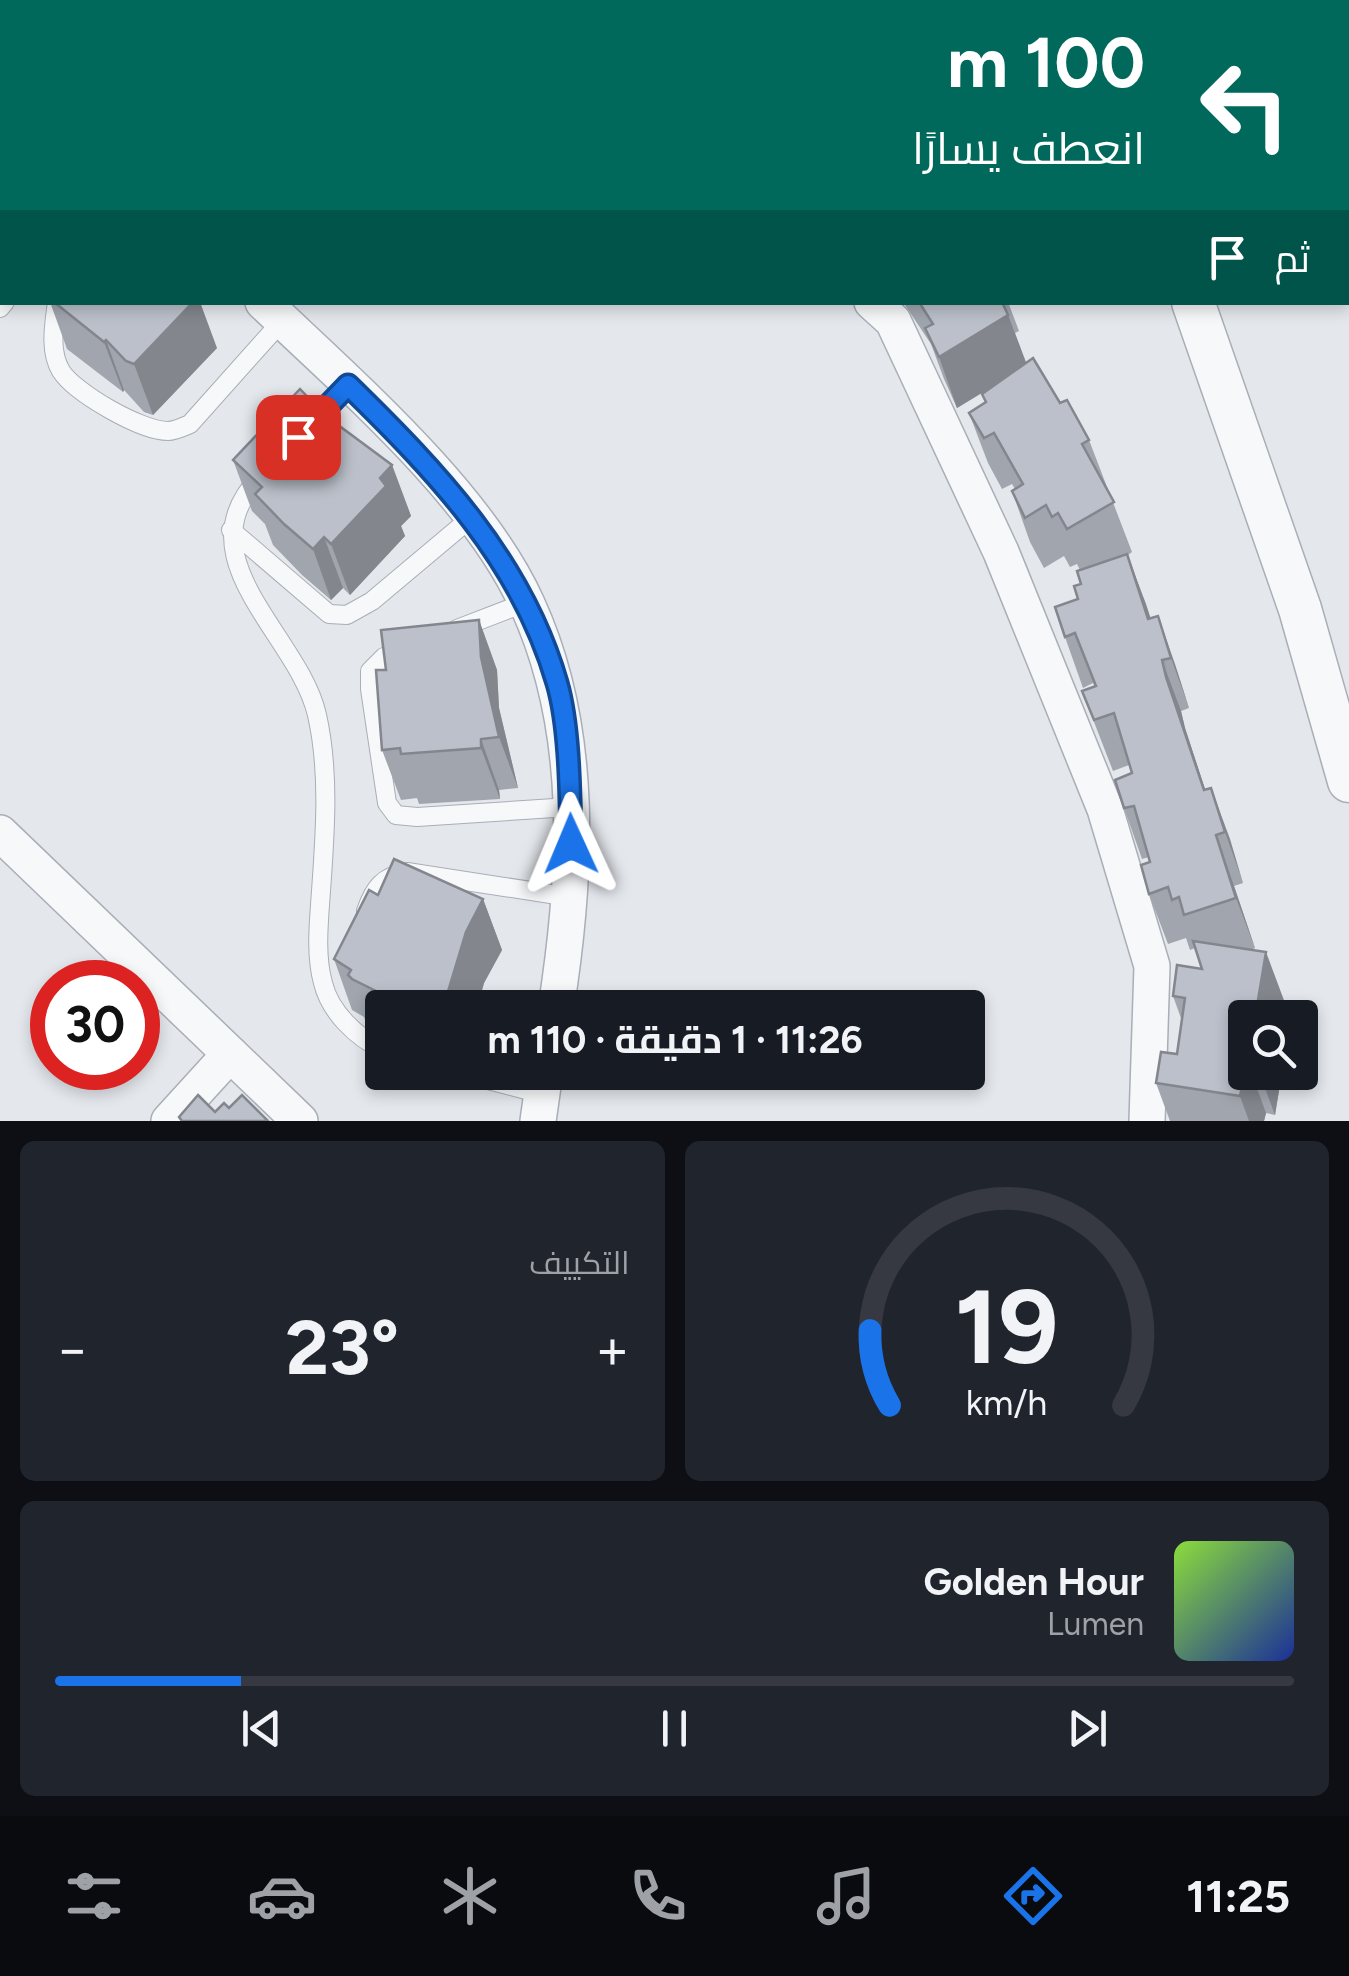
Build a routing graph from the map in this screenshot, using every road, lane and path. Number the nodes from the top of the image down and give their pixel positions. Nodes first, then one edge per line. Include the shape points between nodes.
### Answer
1 (57, 305) edge
2 (1194, 305) edge
3 (883, 309) edge
4 (273, 312) edge
5 (348, 385) junction
6 (298, 437) edge
7 (273, 463) edge
8 (472, 517) junction
9 (231, 530) junction
10 (527, 602) junction
11 (1349, 782) edge
12 (570, 807) junction
13 (0, 832) edge
14 (570, 896) junction
15 (360, 932) edge
16 (342, 988) edge
17 (558, 990) edge
18 (336, 1006) junction
19 (365, 1041) edge
20 (230, 1054) junction
21 (169, 1121) edge
22 (300, 1121) edge
23 (1147, 1121) edge

1 - 4 lane via 54,353 63,374 102,404 171,432 190,424
2 - 11 street via 1300,609
3 - 23 street via 1000,552 1105,809 1152,966
4 - 5 street
5 - 6 lane
5 - 8 street
7 - 9 lane via 248,489
8 - 9 lane via 346,615 329,614
8 - 10 street
9 - 18 lane via 234,563 317,713 326,816 318,938 323,985
10 - 12 street via 558,686
10 - 12 lane via 384,657 370,671 387,803 396,814 418,817
12 - 14 street
13 - 20 street
14 - 15 lane via 406,872 387,876 372,894
14 - 17 street
16 - 18 lane
18 - 19 lane
20 - 21 street
20 - 22 street

